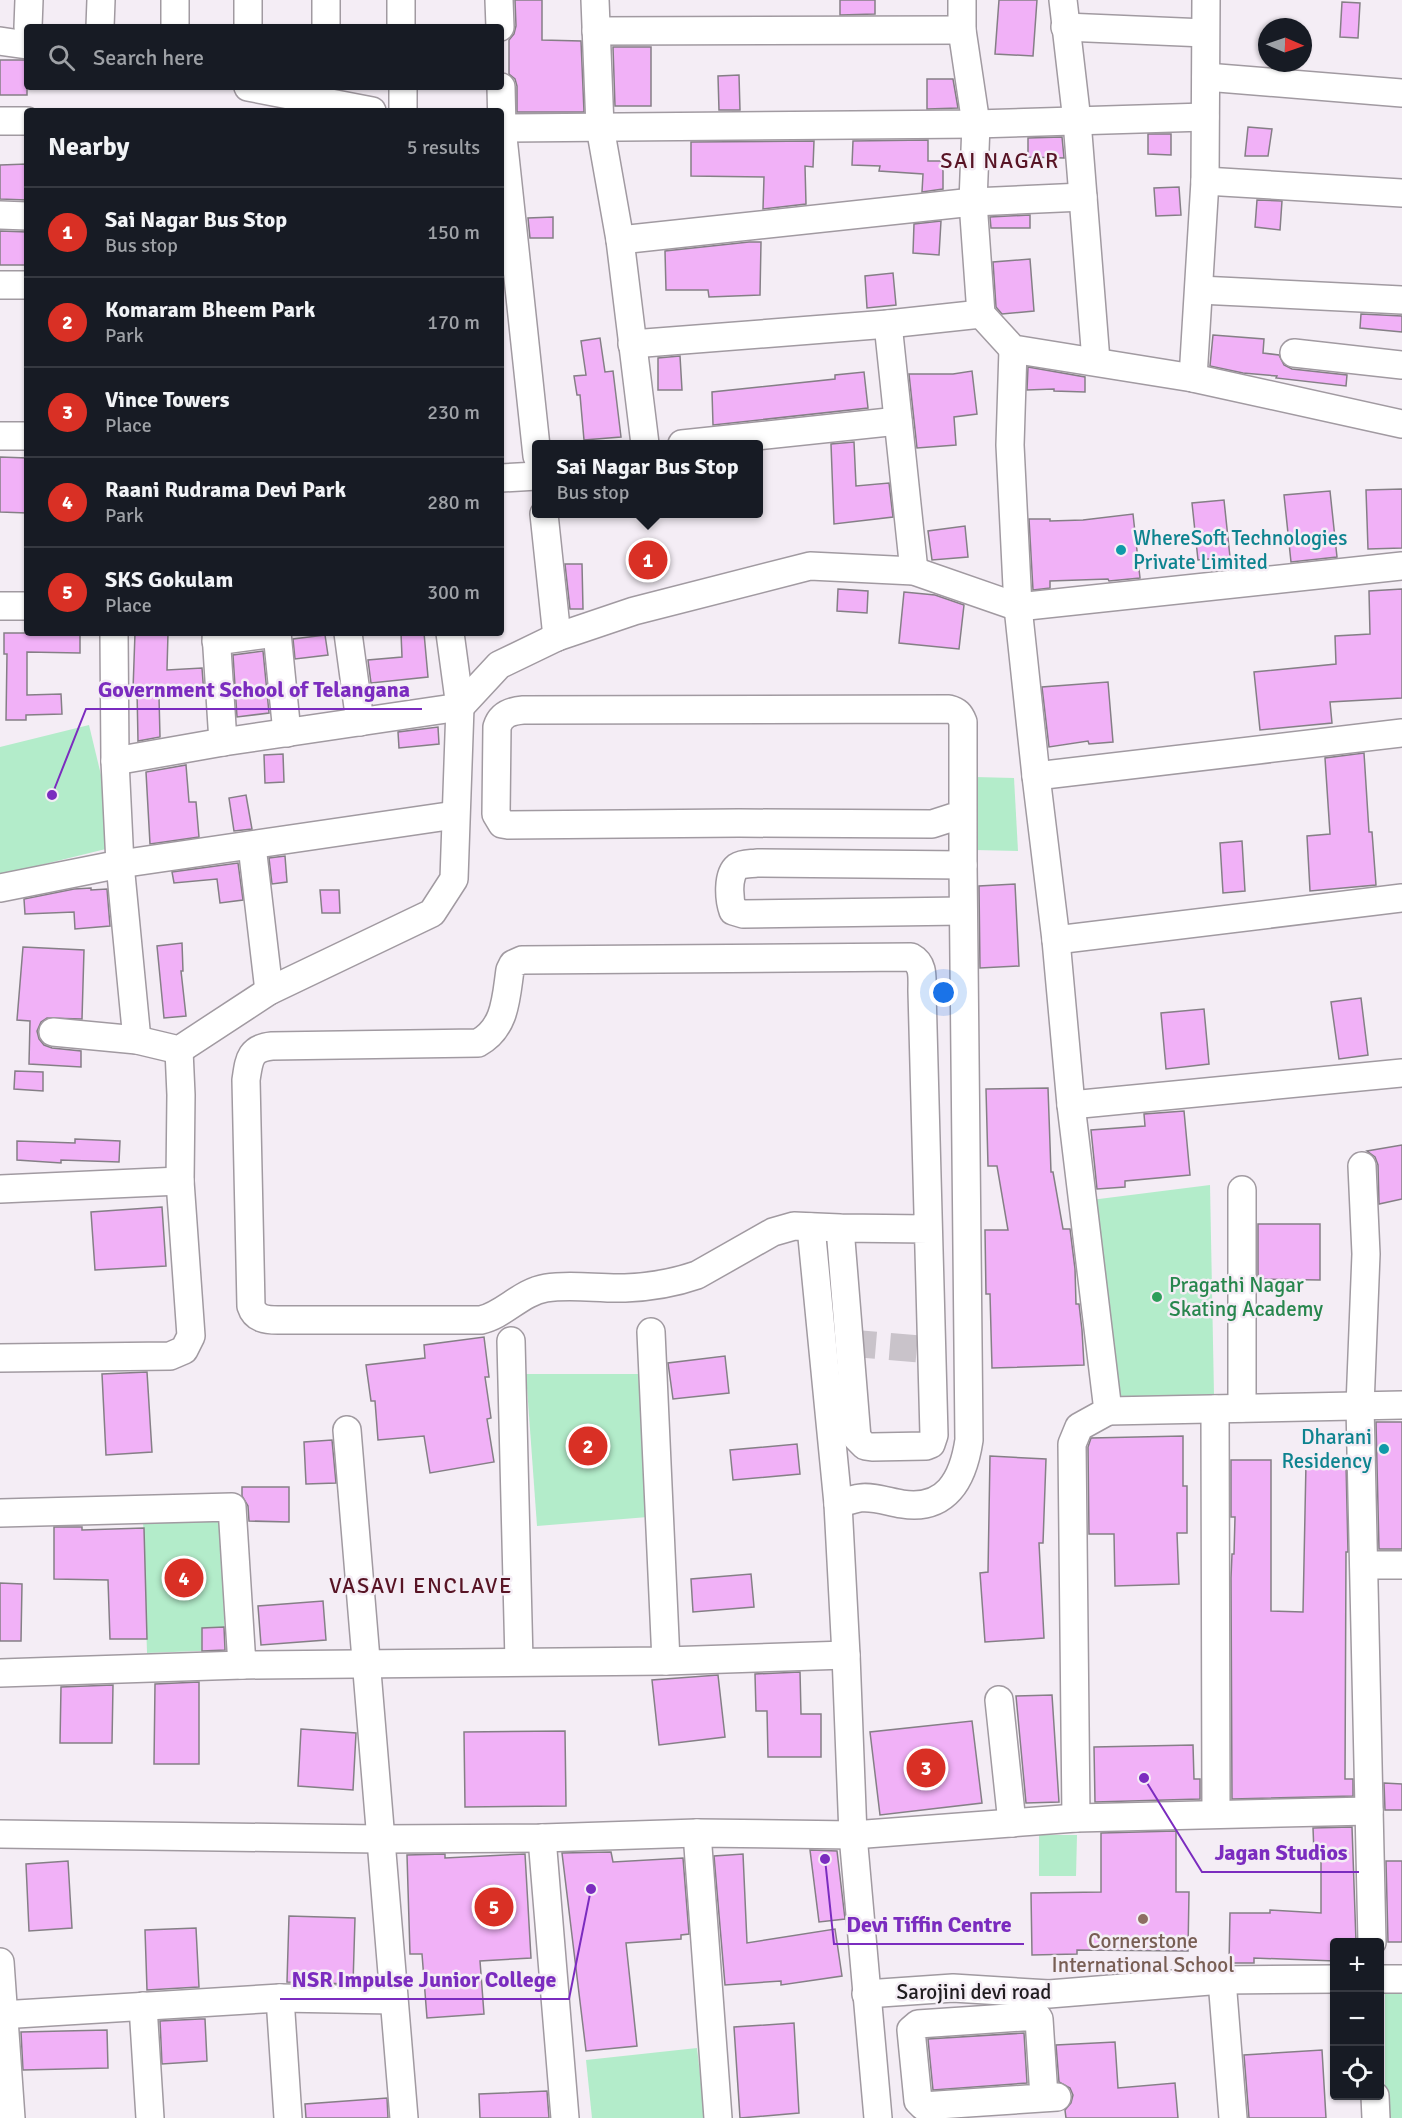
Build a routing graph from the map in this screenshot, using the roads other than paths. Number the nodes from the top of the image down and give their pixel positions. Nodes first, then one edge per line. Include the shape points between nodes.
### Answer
1 (29, 0) edge
2 (100, 0) edge
3 (175, 0) edge
4 (248, 0) edge
5 (326, 0) edge
6 (401, 0) edge
7 (499, 0) edge
8 (596, 0) edge
9 (962, 0) edge
10 (1063, 0) edge
11 (1206, 0) edge
12 (28, 24) edge
13 (100, 24) edge
14 (175, 24) edge
15 (248, 24) edge
16 (326, 24) edge
17 (401, 24) edge
18 (500, 24) edge
19 (1065, 27) junction
20 (962, 30) junction
21 (596, 31) junction
22 (1205, 33) junction
23 (0, 40) edge
24 (24, 44) edge
25 (1206, 77) junction
26 (278, 90) edge
27 (403, 90) edge
28 (501, 90) edge
29 (1402, 93) edge
30 (327, 95) edge
31 (364, 108) edge
32 (403, 108) edge
33 (501, 108) edge
34 (1205, 117) junction
35 (0, 121) edge
36 (24, 121) edge
37 (1077, 122) junction
38 (976, 124) junction
39 (600, 127) junction
40 (504, 128) edge
41 (504, 155) edge
42 (1206, 181) junction
43 (1402, 193) edge
44 (1083, 197) junction
45 (973, 202) junction
46 (0, 215) edge
47 (24, 216) edge
48 (620, 240) junction
49 (0, 285) edge
50 (24, 285) edge
51 (1199, 290) junction
52 (1402, 300) edge
53 (981, 314) junction
54 (888, 324) junction
55 (632, 344) junction
56 (1013, 349) junction
57 (1294, 352) dead end
58 (1096, 361) junction
59 (1402, 365) edge
60 (1193, 378) junction
61 (898, 421) junction
62 (1402, 423) edge
63 (0, 436) edge
64 (24, 436) edge
65 (535, 440) edge
66 (644, 440) edge
67 (720, 440) edge
68 (532, 476) edge
69 (504, 478) edge
70 (545, 518) edge
71 (1402, 566) edge
72 (914, 571) junction
73 (0, 606) edge
74 (24, 606) edge
75 (1018, 607) junction
76 (114, 636) edge
77 (231, 636) edge
78 (277, 636) edge
79 (348, 636) edge
80 (450, 636) edge
81 (216, 637) edge
82 (557, 637) junction
83 (460, 707) junction
84 (360, 722) junction
85 (287, 733) junction
86 (1402, 733) edge
87 (223, 742) junction
88 (115, 761) junction
89 (1036, 776) junction
90 (455, 815) junction
91 (963, 820) junction
92 (252, 846) junction
93 (120, 864) junction
94 (963, 865) junction
95 (0, 888) edge
96 (1402, 898) edge
97 (963, 911) junction
98 (1056, 940) junction
99 (269, 992) junction
100 (53, 1032) dead end
101 (137, 1040) junction
102 (179, 1050) junction
103 (1402, 1073) edge
104 (1071, 1105) junction
105 (1362, 1166) dead end
106 (180, 1181) junction
107 (0, 1189) edge
108 (1242, 1190) dead end
109 (811, 1227) junction
110 (840, 1228) junction
111 (928, 1229) junction
112 (651, 1332) dead end
113 (511, 1341) dead end
114 (849, 1342) junction
115 (822, 1346) junction
116 (931, 1350) junction
117 (968, 1350) junction
118 (0, 1358) edge
119 (1402, 1405) edge
120 (1360, 1406) junction
121 (1242, 1408) junction
122 (1215, 1409) junction
123 (1108, 1411) junction
124 (347, 1430) dead end
125 (838, 1504) junction
126 (0, 1513) edge
127 (1364, 1565) junction
128 (1402, 1565) edge
129 (846, 1655) junction
130 (519, 1661) junction
131 (666, 1661) junction
132 (242, 1665) junction
133 (367, 1665) junction
134 (0, 1673) edge
135 (999, 1700) dead end
136 (1369, 1811) junction
137 (1216, 1814) junction
138 (1076, 1818) junction
139 (1012, 1823) junction
140 (697, 1833) junction
141 (0, 1834) edge
142 (853, 1835) junction
143 (542, 1838) junction
144 (379, 1839) junction
145 (1372, 1938) edge
146 (0, 1962) edge
147 (1330, 1979) edge
148 (1384, 1979) edge
149 (1402, 1979) edge
150 (1222, 1980) junction
151 (866, 1994) junction
152 (280, 1998) junction
153 (393, 2000) junction
154 (1038, 2001) junction
155 (143, 2006) junction
156 (2, 2015) edge
157 (1376, 2100) edge
158 (1053, 2104) edge
159 (11, 2118) edge
160 (150, 2118) edge
161 (288, 2118) edge
162 (404, 2118) edge
163 (566, 2118) edge
164 (718, 2118) edge
165 (878, 2118) edge
166 (1233, 2118) edge
167 (1376, 2118) edge

1 - 12 street
2 - 13 street
3 - 14 street
4 - 15 street
5 - 16 street
6 - 17 street
7 - 18 street
8 - 21 street
9 - 20 street
10 - 19 street
11 - 22 street
19 - 22 street
19 - 37 street
20 - 21 street
20 - 38 street
21 - 39 street
22 - 25 street
23 - 24 street
25 - 29 street
25 - 34 street
26 - 30 street
27 - 32 street
28 - 33 street
30 - 31 street
34 - 37 street
34 - 42 street
35 - 36 street
37 - 38 street
37 - 44 street
38 - 39 street
38 - 45 street
39 - 40 street
39 - 48 street
41 - 65 street
42 - 43 street
42 - 51 street
44 - 45 street
44 - 58 street
45 - 48 street
45 - 53 street
46 - 47 street
48 - 55 street
49 - 50 street
51 - 52 street
51 - 60 street
53 - 54 street
53 - 56 street
54 - 55 street
54 - 61 street
55 - 66 street
56 - 58 street
56 - 75 street via 1010,446
57 - 59 street
58 - 60 street
60 - 62 street
61 - 67 street
61 - 72 street
63 - 64 street
68 - 69 street
70 - 82 street
71 - 75 street
72 - 75 street
72 - 82 street via 810,566 634,611
73 - 74 street
75 - 89 street
76 - 88 street
77 - 81 street
78 - 85 street
79 - 84 street
80 - 83 street
81 - 87 street
82 - 83 street via 499,665
83 - 84 street
83 - 90 street
84 - 85 street
85 - 87 street
86 - 89 street
87 - 88 street
88 - 93 street
89 - 98 street
90 - 92 street
90 - 99 street via 453,879 432,913
91 - 91 street via 963,722 956,710 523,710 503,716 497,727 496,814 502,824 932,824
91 - 94 street
92 - 93 street
92 - 99 street
93 - 95 street
93 - 101 street
94 - 97 street
94 - 97 street via 741,865 732,874 730,896 733,911 743,914
96 - 98 street
97 - 117 street
98 - 104 street
99 - 102 street
100 - 101 street
101 - 102 street
102 - 106 street
103 - 104 street
104 - 123 street
105 - 120 street via 1366,1254
106 - 107 street
106 - 118 street via 191,1336 184,1350 170,1356
108 - 121 street
109 - 110 street
109 - 111 street via 794,1226 773,1232 685,1279 625,1288 543,1288 481,1320 258,1317 251,1306 246,1080 249,1062 252,1054 263,1046 478,1042 489,1036 502,1016 510,970 522,960 911,957 921,969
109 - 115 street
110 - 111 street
110 - 114 street
111 - 116 street
112 - 131 street
113 - 130 street
114 - 115 street
114 - 116 street via 857,1438 872,1447 931,1444
115 - 125 street
116 - 117 street
117 - 125 street via 966,1460 946,1494 925,1505 861,1498
119 - 120 street
120 - 121 street
120 - 127 street
121 - 122 street
122 - 123 street
122 - 137 street
123 - 138 street via 1079,1427 1072,1444
124 - 133 street
125 - 129 street
126 - 132 street via 232,1507
127 - 128 street
127 - 136 street
129 - 131 street
129 - 142 street
130 - 131 street
130 - 133 street
132 - 133 street
132 - 134 street
133 - 144 street
135 - 139 street
136 - 137 street
136 - 145 street
137 - 138 street
138 - 139 street
139 - 142 street
140 - 142 street
140 - 143 street
140 - 164 street
141 - 144 street
142 - 151 street
143 - 144 street
143 - 163 street
144 - 153 street
146 - 156 street
147 - 150 street, Sarojini devi road
148 - 149 street
150 - 154 street, Sarojini devi road
150 - 166 street
151 - 154 street, Sarojini devi road via 953,1988
151 - 165 street
152 - 153 street
152 - 155 street
152 - 161 street
153 - 162 street
154 - 158 street
154 - 158 street via 913,2026 910,2036 918,2101 931,2107
155 - 156 street
155 - 160 street
156 - 159 street
157 - 167 street

